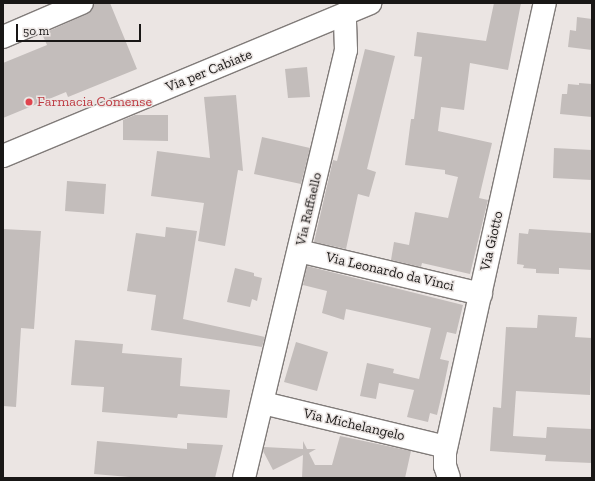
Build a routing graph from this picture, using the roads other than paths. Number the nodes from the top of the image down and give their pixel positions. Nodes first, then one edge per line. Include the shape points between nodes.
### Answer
1 (82, 3) edge
2 (370, 3) edge
3 (545, 3) edge
4 (345, 14) junction
5 (3, 37) edge
6 (3, 156) edge
7 (298, 251) junction
8 (480, 294) junction
9 (263, 403) junction
10 (446, 447) junction
11 (244, 478) edge
12 (449, 478) edge

1 - 5 street
2 - 4 street, Via per Cabiate
3 - 8 street, Via Giotto
4 - 6 street, Via per Cabiate
4 - 7 street, Via Raffaello via 346,50
7 - 8 street, Via Leonardo da Vinci
7 - 9 street, Via Raffaello
8 - 10 street, Via Giotto
9 - 10 street, Via Michelangelo
9 - 11 street, Via Raffaello
10 - 12 street, Via Giotto via 444,459

